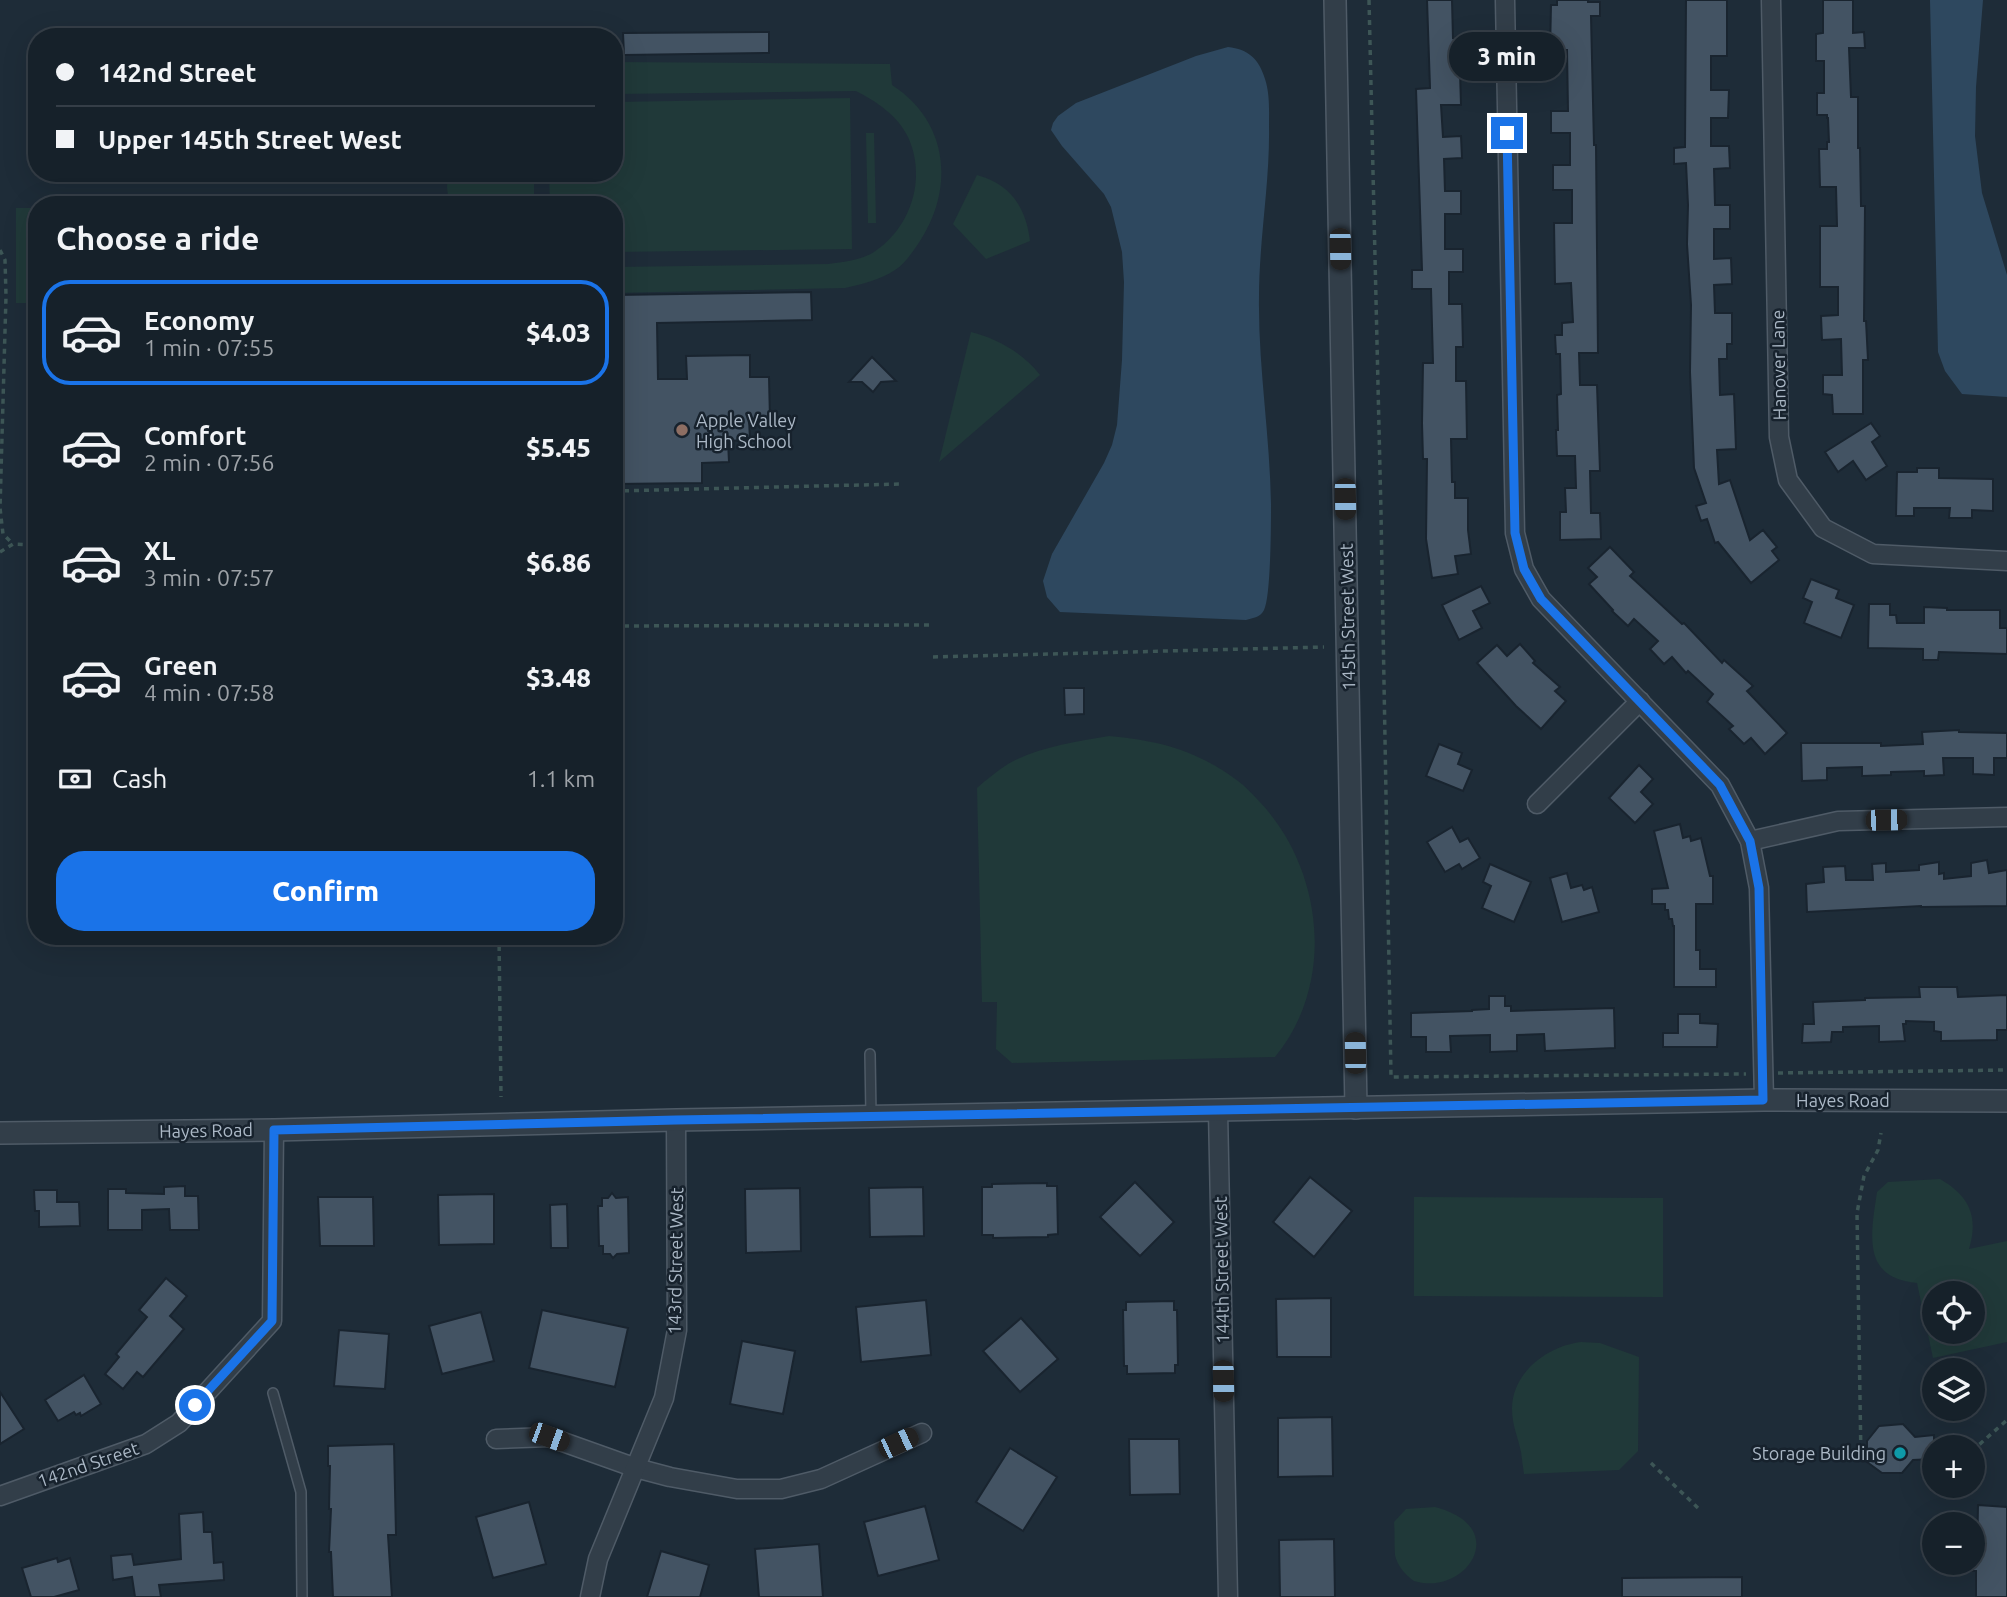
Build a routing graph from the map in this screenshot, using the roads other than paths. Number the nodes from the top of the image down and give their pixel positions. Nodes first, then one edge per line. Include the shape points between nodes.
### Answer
1 (1335, 0) edge
2 (1505, 0) edge
3 (1771, 0) edge
4 (2007, 561) edge
5 (1640, 701) junction
6 (1537, 804) dead end
7 (2007, 817) edge
8 (1750, 841) junction
9 (870, 1054) dead end
10 (1763, 1100) junction
11 (2007, 1101) edge
12 (1356, 1108) junction
13 (1218, 1111) junction
14 (871, 1117) junction
15 (676, 1120) junction
16 (274, 1130) junction
17 (0, 1133) edge
18 (273, 1393) dead end
19 (922, 1433) dead end
20 (496, 1439) dead end
21 (636, 1468) junction
22 (0, 1496) edge
23 (302, 1597) edge
24 (590, 1597) edge
25 (1228, 1597) edge

1 - 12 street, 145th Street West
2 - 5 street via 1515,533 1524,569 1541,599
3 - 4 street, Hanover Lane via 1779,437 1788,480 1823,528 1872,554
5 - 6 street
5 - 8 street via 1720,785
7 - 8 street via 1838,821
8 - 10 street via 1759,888
9 - 14 lane
10 - 11 street, Hayes Road
10 - 12 street, Hayes Road
12 - 13 street, Hayes Road
13 - 14 street, Hayes Road
13 - 25 street, 144th Street West
14 - 15 street, Hayes Road
15 - 16 street, Hayes Road
15 - 21 street, 143rd Street West via 677,1330 664,1398
16 - 17 street, Hayes Road
16 - 22 street, 142nd Street via 272,1321 179,1423 146,1444
18 - 23 lane via 300,1492
19 - 21 street via 821,1479 781,1489 737,1489
20 - 21 street via 549,1437
21 - 24 street, 143rd Street West via 598,1559

